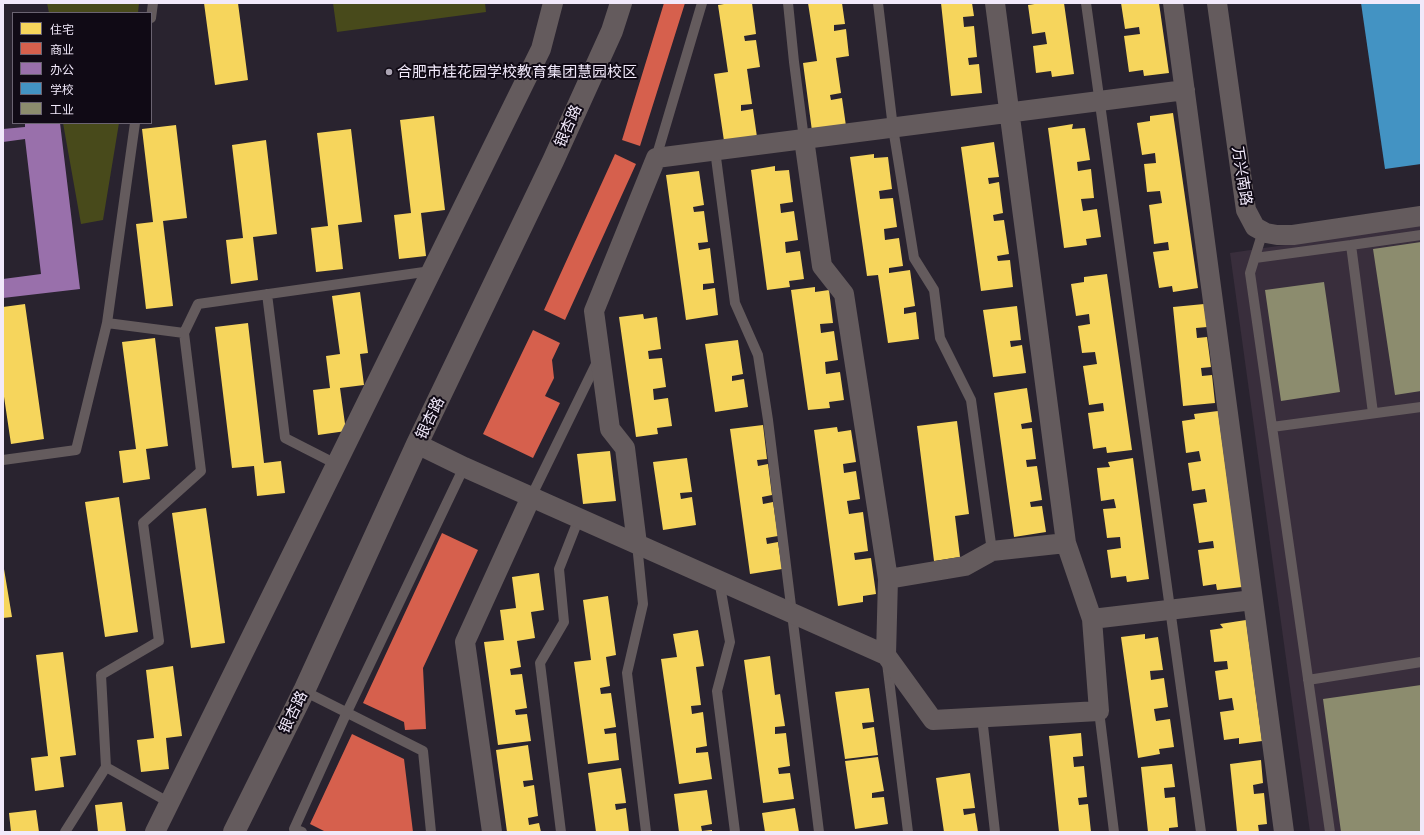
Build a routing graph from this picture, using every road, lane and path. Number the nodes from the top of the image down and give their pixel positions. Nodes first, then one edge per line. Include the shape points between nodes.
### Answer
1 (553, 3) edge
2 (621, 3) edge
3 (702, 3) edge
4 (788, 3) edge
5 (878, 3) edge
6 (995, 3) edge
7 (1086, 3) edge
8 (1173, 3) edge
9 (1217, 3) edge
10 (1185, 90) junction
11 (1098, 101) junction
12 (1010, 112) junction
13 (135, 124) edge
14 (893, 128) junction
15 (804, 139) junction
16 (715, 150) junction
17 (656, 158) junction
18 (1421, 216) edge
19 (1263, 231) junction
20 (1421, 235) edge
21 (1351, 245) junction
22 (1255, 258) junction
23 (431, 271) junction
24 (267, 294) junction
25 (108, 323) junction
26 (184, 333) junction
27 (600, 355) junction
28 (1421, 407) edge
29 (1373, 413) junction
30 (1272, 427) junction
31 (417, 444) junction
32 (3, 460) edge
33 (336, 464) junction
34 (464, 467) junction
35 (532, 497) junction
36 (579, 518) junction
37 (1066, 542) junction
38 (637, 544) junction
39 (992, 551) junction
40 (888, 579) junction
41 (718, 580) junction
42 (1253, 600) junction
43 (1170, 610) junction
44 (792, 613) junction
45 (1092, 619) junction
46 (886, 655) junction
47 (1421, 662) edge
48 (1308, 680) junction
49 (304, 691) junction
50 (1099, 711) junction
51 (347, 712) junction
52 (982, 717) junction
53 (106, 767) junction
54 (170, 803) junction
55 (65, 832) edge
56 (155, 832) edge
57 (234, 832) edge
58 (302, 832) edge
59 (431, 832) edge
60 (492, 832) edge
61 (561, 832) edge
62 (646, 832) edge
63 (735, 832) edge
64 (819, 832) edge
65 (908, 832) edge
66 (995, 832) edge
67 (1114, 832) edge
68 (1201, 832) edge
69 (1284, 832) edge
70 (1330, 832) edge

1 - 23 street via 541,49
2 - 31 street, 银杏路 via 612,31 553,161
3 - 17 lane
4 - 15 lane
5 - 14 lane
6 - 12 street
7 - 11 lane
8 - 10 street
9 - 19 street, 万兴南路 via 1246,210 1255,226
10 - 11 street
10 - 42 street
11 - 12 street
11 - 43 lane
12 - 14 street
12 - 37 street
13 - 25 lane
14 - 15 street
14 - 39 lane via 914,258 934,290 940,338 971,400
15 - 16 street
15 - 40 street via 822,266 844,294
16 - 17 street
16 - 44 lane via 735,303 758,355
17 - 27 street via 594,311
18 - 19 street via 1293,235 1277,235
19 - 22 lane
20 - 21 lane
21 - 22 lane
21 - 29 lane
22 - 30 lane via 1250,273
23 - 24 lane
23 - 33 street
24 - 26 lane via 198,304
24 - 33 lane via 285,438
25 - 26 lane
25 - 32 lane via 76,450
26 - 53 lane via 201,471 143,523 159,641 101,675
27 - 35 lane
27 - 38 street via 610,430 625,448
28 - 29 lane
29 - 30 lane
30 - 48 lane
31 - 34 street
31 - 49 street, 银杏路
33 - 54 street
34 - 35 street
34 - 51 lane
35 - 36 street
35 - 60 street via 465,642
36 - 38 street
36 - 61 lane via 559,569 564,622 540,664
37 - 39 street
37 - 45 street
38 - 41 street
38 - 62 lane via 643,604 628,674
39 - 40 street via 965,566
40 - 46 street
41 - 44 street
41 - 63 lane via 730,642 717,690
42 - 43 street
42 - 69 street
43 - 45 street
43 - 68 lane
44 - 46 street
44 - 64 lane
45 - 50 street
46 - 52 street via 933,720
46 - 65 lane
47 - 48 lane
48 - 70 lane
49 - 51 lane
49 - 57 street, 银杏路
50 - 52 street
50 - 67 lane
51 - 58 lane via 294,829
51 - 59 lane via 423,752
52 - 66 lane
53 - 54 lane
53 - 55 lane
54 - 56 street

